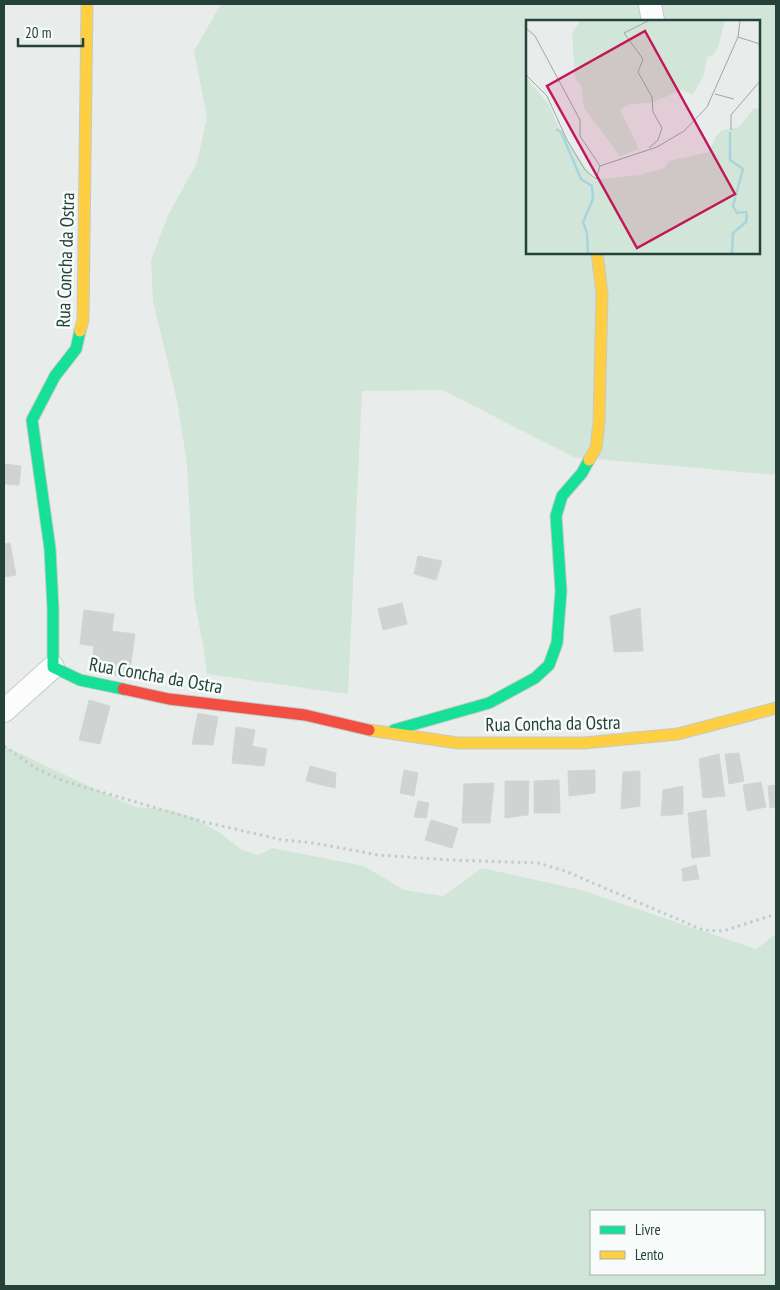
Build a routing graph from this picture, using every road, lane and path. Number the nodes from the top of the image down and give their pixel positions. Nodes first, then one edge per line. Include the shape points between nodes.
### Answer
1 (87, 4) edge
2 (650, 4) edge
3 (653, 20) edge
4 (597, 254) edge
5 (53, 667) junction
6 (776, 708) edge
7 (4, 711) edge
8 (383, 733) junction
9 (4, 746) edge
10 (776, 914) edge

1 - 5 street, Rua Concha da Ostra via 83,320 76,349 56,376 32,420 50,548
2 - 3 street
4 - 8 street via 602,294 596,448 582,473 562,496 556,516 561,591 557,644 549,665 535,678 489,704
5 - 7 street
5 - 8 street, Rua Concha da Ostra via 80,680 169,699 305,715
6 - 8 street, Rua Concha da Ostra via 678,734 584,743 458,743
9 - 10 path via 64,781 204,822 283,840 378,854 538,863 565,871 703,930 723,932

